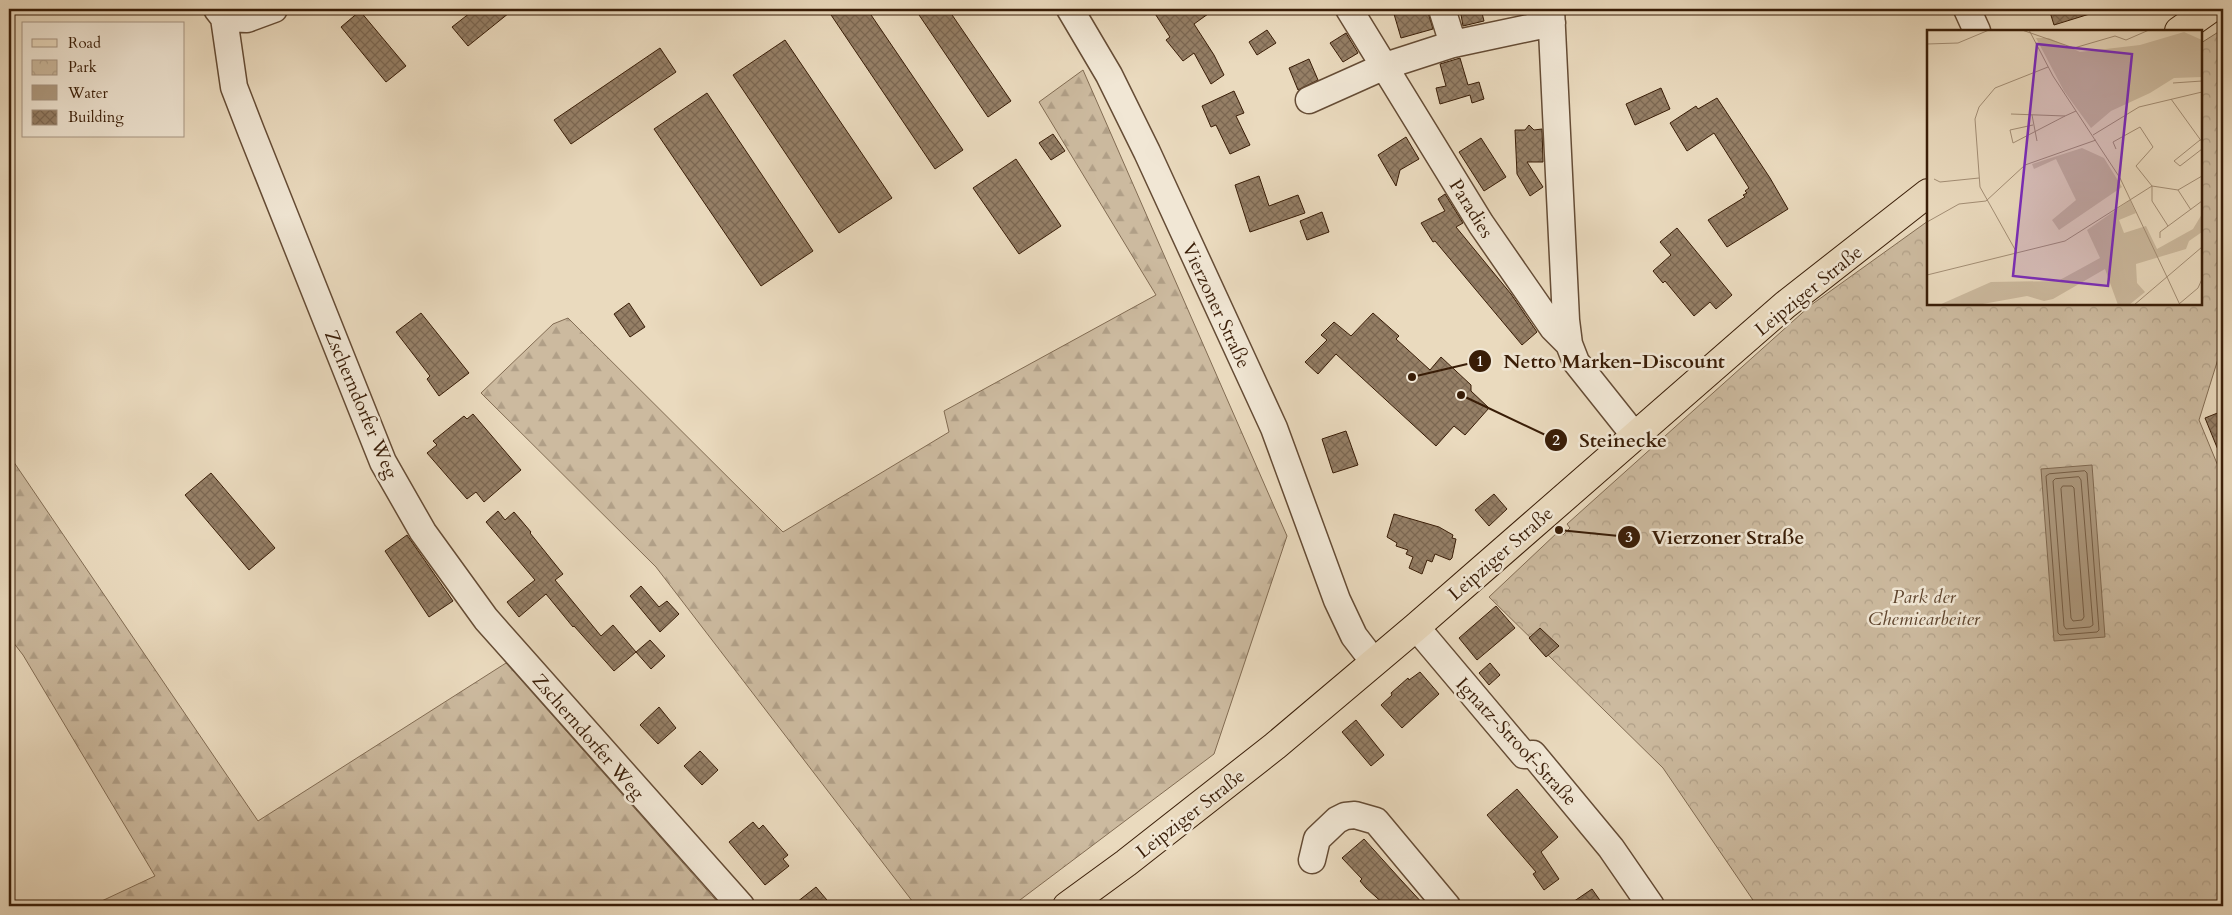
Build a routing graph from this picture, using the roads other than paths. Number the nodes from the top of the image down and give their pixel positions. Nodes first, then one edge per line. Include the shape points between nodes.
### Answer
1 (274, 9) edge
2 (1070, 9) edge
3 (1349, 9) edge
4 (1442, 9) edge
5 (1967, 9) edge
6 (2210, 9) edge
7 (221, 13) edge
8 (1551, 16) edge
9 (1977, 30) edge
10 (2180, 30) edge
11 (1453, 44) junction
12 (1385, 66) junction
13 (1309, 100) dead end
14 (1927, 194) edge
15 (1569, 344) junction
16 (1635, 436) junction
17 (1416, 626) junction
18 (1374, 662) junction
19 (1312, 860) dead end
20 (741, 906) edge
21 (1067, 906) edge
22 (1447, 906) edge
23 (1651, 906) edge

1 - 7 street via 247,20
2 - 18 street, Vierzoner Straße via 1109,75 1147,152 1274,428 1337,600 1354,636
3 - 12 street, Paradies
4 - 11 street
5 - 9 street
6 - 10 main road
7 - 20 street, Zscherndorfer Weg via 237,96 383,462 422,532 486,619
8 - 11 street, Paradies
8 - 15 street, Paradies
11 - 12 street, Paradies
12 - 13 street, Paradies
12 - 15 street, Paradies via 1481,224 1553,328
14 - 16 main road, Leipziger Straße via 1792,300
15 - 16 street, Paradies via 1576,362
16 - 17 main road, Leipziger Straße
17 - 18 main road, Leipziger Straße
17 - 23 street, Ignatz-Stroof-Straße via 1524,754 1534,754 1611,848
18 - 21 main road, Leipziger Straße via 1208,799
19 - 22 street via 1317,839 1338,820 1355,815 1376,821

